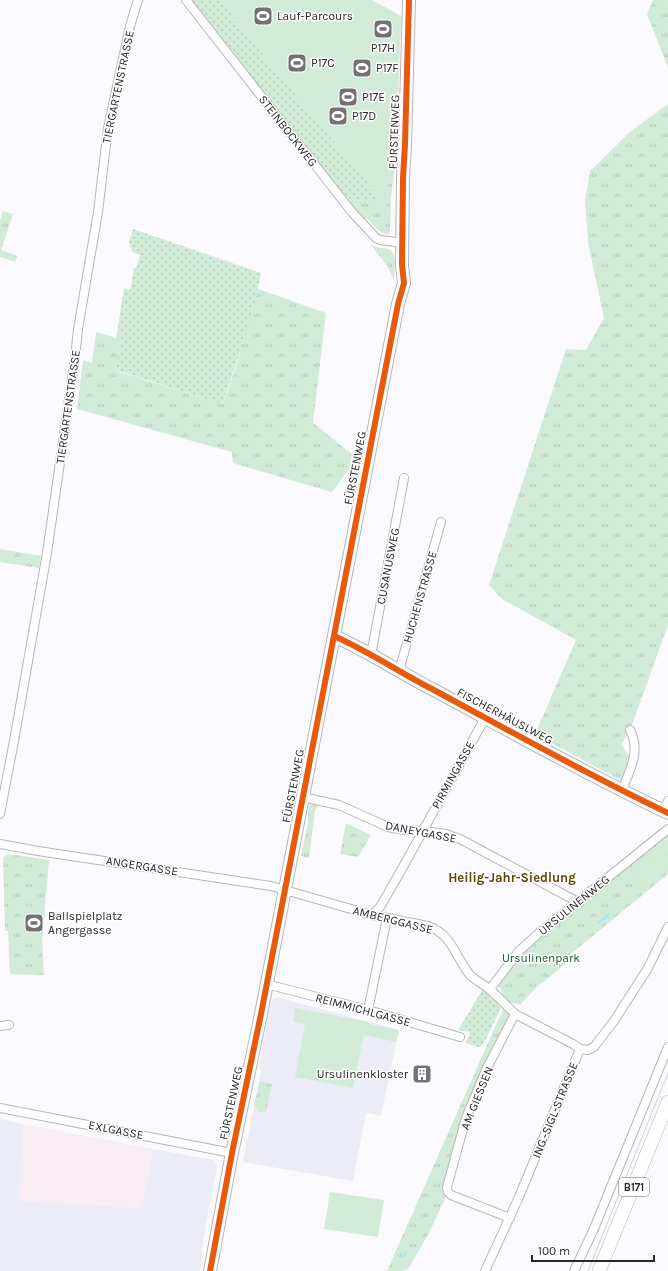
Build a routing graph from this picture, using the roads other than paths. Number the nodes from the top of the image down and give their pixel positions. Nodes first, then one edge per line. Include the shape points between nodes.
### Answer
1 (138, 0) edge
2 (186, 0) edge
3 (409, 0) edge
4 (403, 243) junction
5 (404, 478) dead end
6 (441, 522) dead end
7 (334, 636) junction
8 (371, 655) junction
9 (398, 671) junction
10 (485, 718) junction
11 (630, 730) dead end
12 (622, 790) junction
13 (302, 798) junction
14 (667, 808) edge
15 (0, 814) edge
16 (668, 829) edge
17 (423, 831) junction
18 (0, 844) edge
19 (284, 889) junction
20 (578, 902) junction
21 (372, 915) junction
22 (387, 918) junction
23 (668, 927) edge
24 (266, 984) junction
25 (490, 989) junction
26 (368, 1010) junction
27 (515, 1014) junction
28 (9, 1025) dead end
29 (0, 1026) edge
30 (460, 1037) dead end
31 (668, 1047) edge
32 (580, 1049) junction
33 (668, 1102) edge
34 (0, 1108) edge
35 (232, 1153) junction
36 (510, 1218) junction
37 (210, 1271) edge
38 (485, 1271) edge
39 (574, 1271) edge
40 (599, 1271) edge

1 - 15 street, TIERGARTENSTRASSE via 108,128 98,212 78,329 47,553
2 - 4 street, STEINBOCKWEG via 344,203 373,236 380,240
3 - 4 street, FÜRSTENWEG
4 - 7 street, FÜRSTENWEG via 398,304
5 - 8 street, CUSANUSWEG
6 - 9 street, HUCHENSTRASSE
7 - 8 street, FISCHERHÄUSLWEG
7 - 13 street, FÜRSTENWEG
8 - 9 street, FISCHERHÄUSLWEG
9 - 10 street, FISCHERHÄUSLWEG
10 - 12 street, FISCHERHÄUSLWEG
10 - 17 street, PIRMINGASSE
11 - 12 street via 634,736 636,749
12 - 14 street, FISCHERHÄUSLWEG
13 - 17 street, DANEYGASSE via 338,805 388,827
13 - 19 street, FÜRSTENWEG
16 - 20 street, URSULINENWEG
17 - 20 street, DANEYGASSE via 460,839
17 - 21 street, PIRMINGASSE via 380,907
18 - 19 street, ANGERGASSE
19 - 21 street, AMBERGGASSE
19 - 24 street, FÜRSTENWEG
20 - 25 street, URSULINENWEG via 519,951
21 - 22 street, AMBERGGASSE
22 - 25 street, AMBERGGASSE via 435,928 452,943 460,962 472,976
22 - 26 street
23 - 32 street, ING.-SIGL-STRASSE via 643,976 606,1032 594,1047 588,1050
24 - 26 street, REIMMICHLGASSE
24 - 35 street, FÜRSTENWEG
25 - 27 street, AMBERGGASSE
26 - 30 street, REIMMICHLGASSE
27 - 32 street
27 - 36 street, AM GIESSEN via 487,1068 466,1118 447,1187 451,1195
28 - 29 street
31 - 39 street via 593,1231
32 - 36 street, ING.-SIGL-STRASSE
33 - 40 main road, B171
34 - 35 street, EXLGASSE
35 - 37 street, FÜRSTENWEG
36 - 38 street, ING.-SIGL-STRASSE

